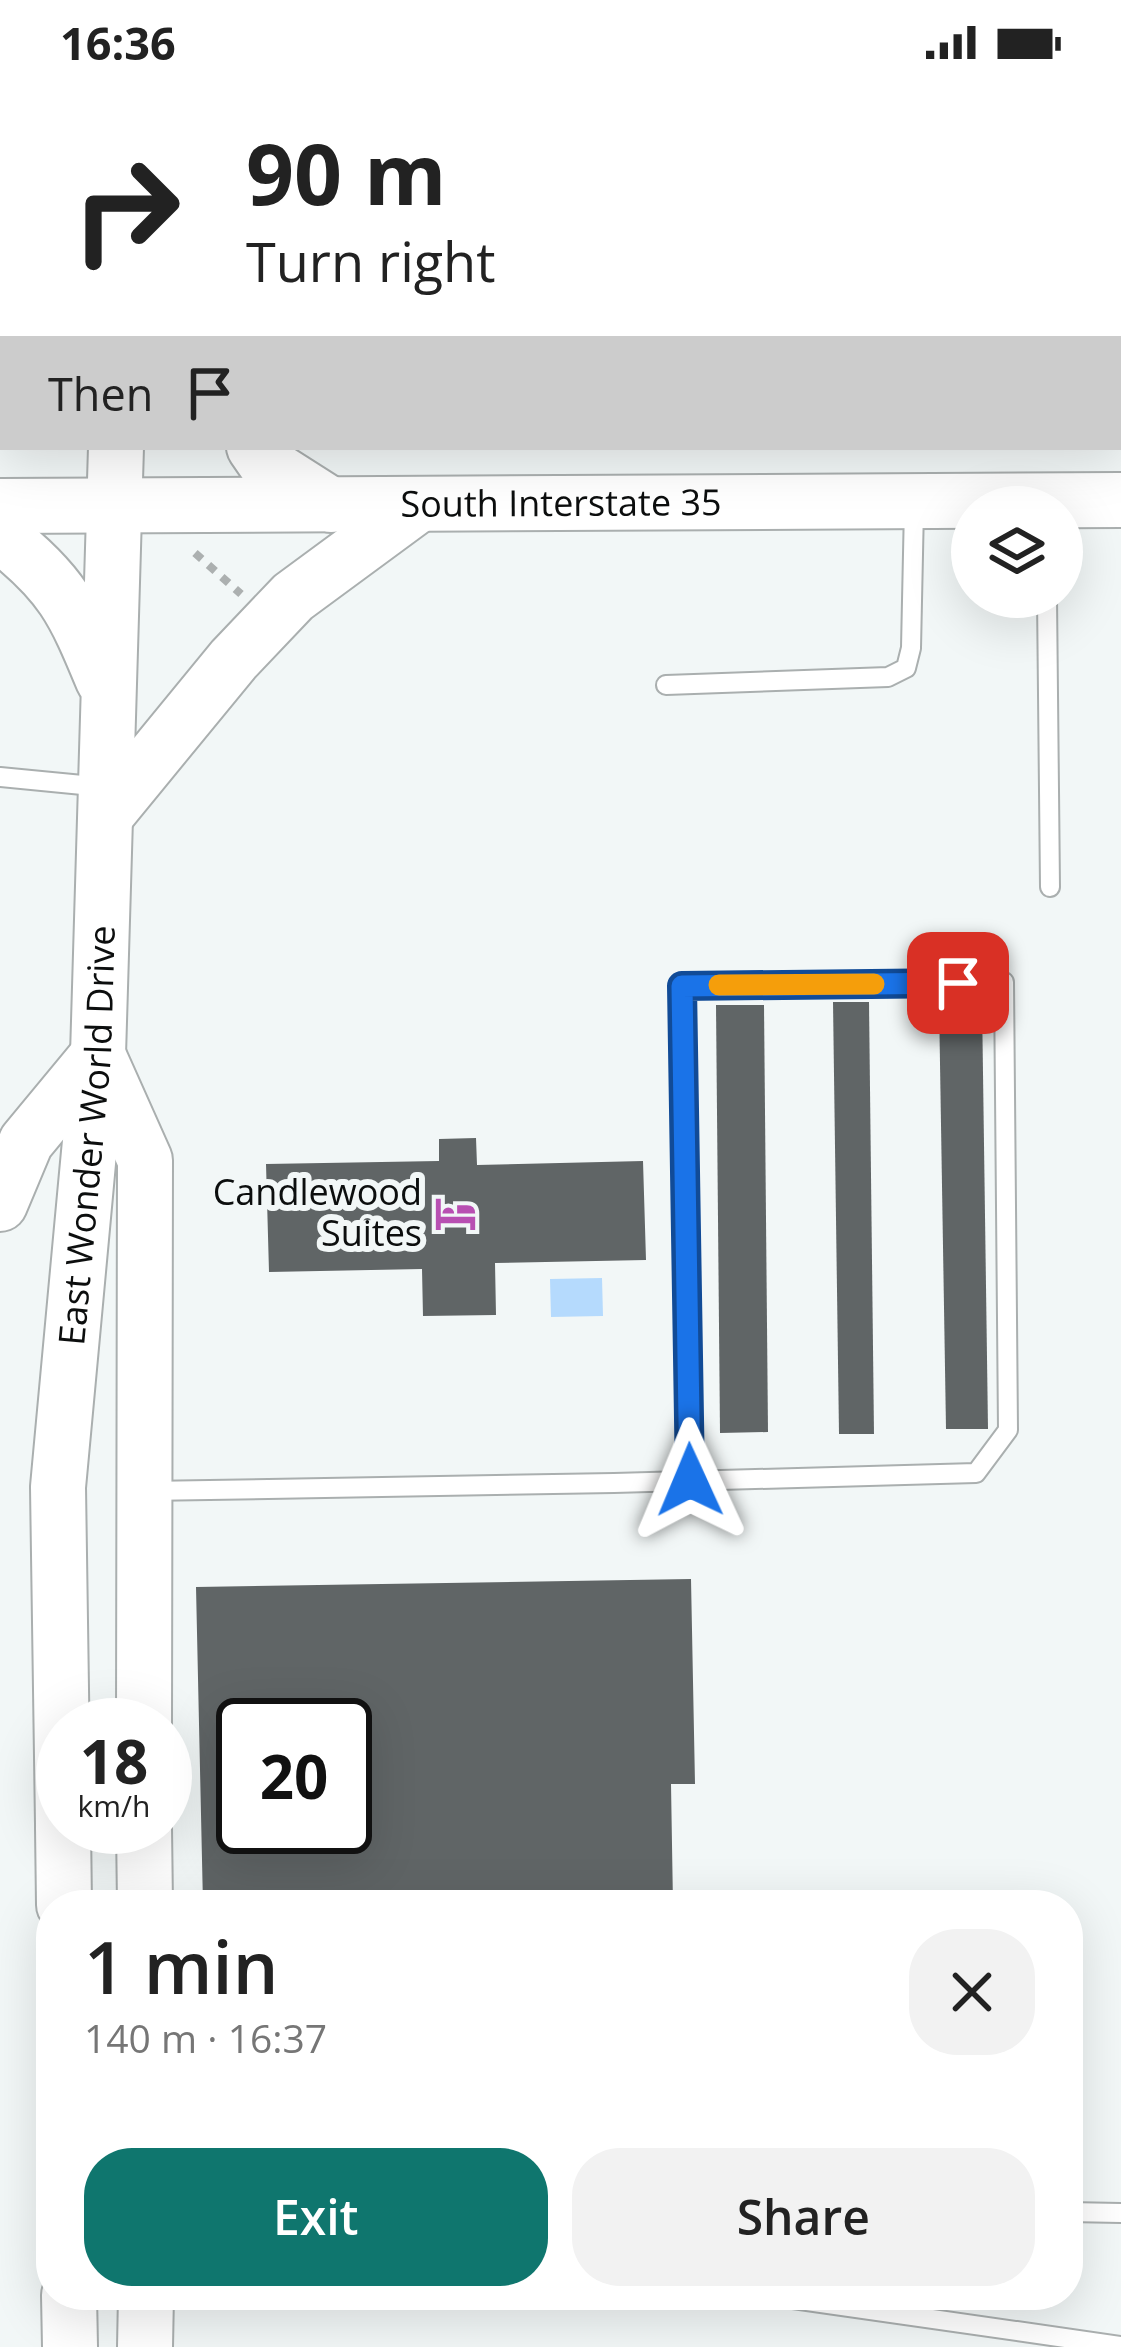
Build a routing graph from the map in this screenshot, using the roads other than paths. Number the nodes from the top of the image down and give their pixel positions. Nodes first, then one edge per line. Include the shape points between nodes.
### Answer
1 (116, 450) edge
2 (256, 450) edge
3 (1121, 500) edge
4 (914, 502) junction
5 (1083, 502) edge
6 (951, 503) edge
7 (331, 505) junction
8 (0, 506) edge
9 (118, 506) junction
10 (418, 506) junction
11 (0, 536) edge
12 (1047, 618) edge
13 (666, 685) dead end
14 (108, 693) junction
15 (0, 777) edge
16 (106, 801) junction
17 (1049, 887) dead end
18 (98, 1055) junction
19 (0, 1204) edge
20 (690, 1480) junction
21 (142, 1491) junction
22 (61, 1698) edge
23 (144, 1698) edge
24 (63, 1854) edge
25 (144, 1854) edge
26 (64, 1890) edge
27 (145, 1890) edge
28 (1083, 2212) edge
29 (1121, 2213) edge
30 (69, 2310) edge
31 (146, 2310) edge
32 (870, 2310) edge
33 (1121, 2346) edge
34 (70, 2347) edge
35 (145, 2347) edge

1 - 9 main road, East Wonder World Drive
2 - 7 main road
3 - 5 main road, South Interstate 35
4 - 6 main road, South Interstate 35
4 - 10 main road, South Interstate 35
4 - 13 lane via 906,668 888,677
7 - 9 main road, South Interstate 35
7 - 10 main road, South Interstate 35
8 - 9 main road, South Interstate 35
9 - 14 main road, East Wonder World Drive
10 - 16 main road via 293,597
11 - 14 main road via 70,602
12 - 17 lane
14 - 16 main road, East Wonder World Drive
15 - 16 lane
16 - 18 main road, East Wonder World Drive
18 - 19 main road via 26,1142
18 - 21 main road via 145,1160
18 - 22 main road, East Wonder World Drive via 58,1487
20 - 20 lane via 976,1473 1008,1430 1004,982 682,986
20 - 21 lane
21 - 23 main road
24 - 26 main road, East Wonder World Drive
25 - 27 main road
28 - 29 lane
30 - 34 main road
31 - 35 main road
32 - 33 lane

